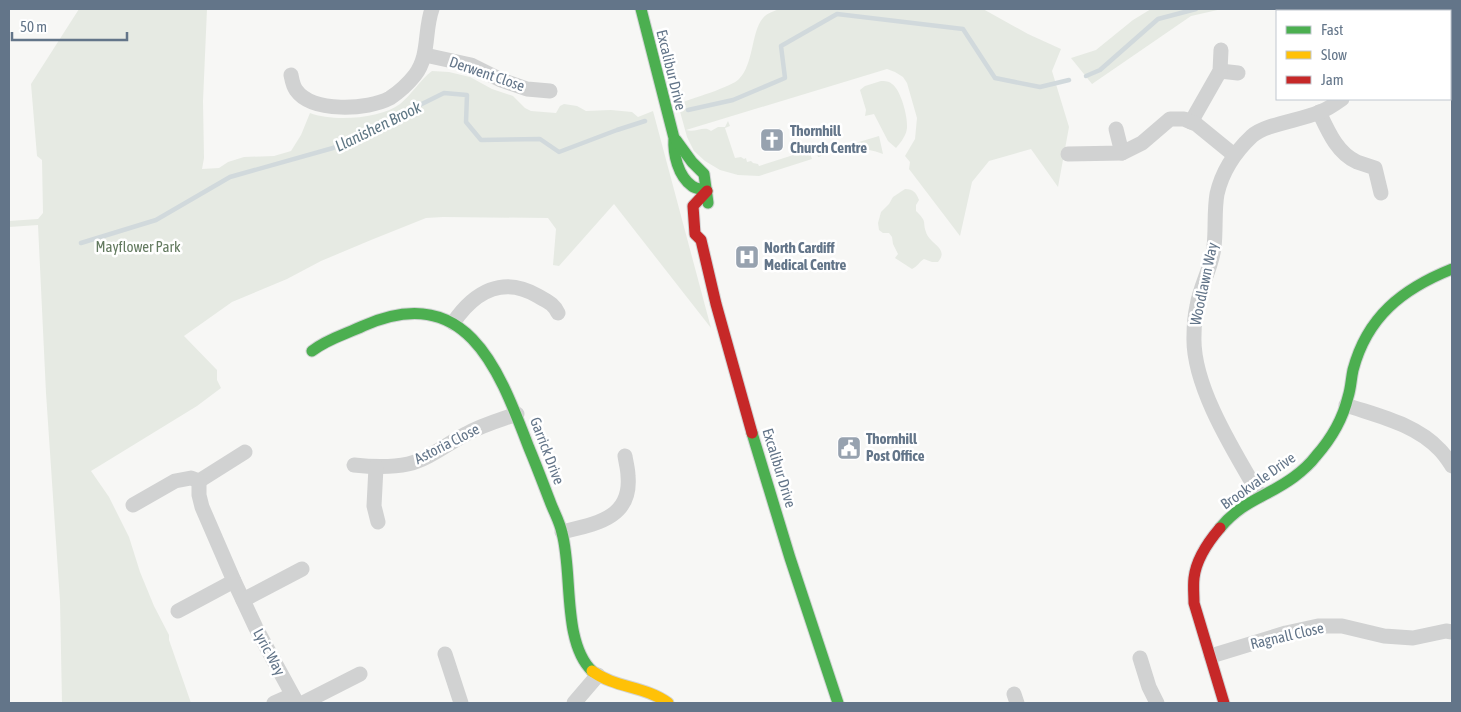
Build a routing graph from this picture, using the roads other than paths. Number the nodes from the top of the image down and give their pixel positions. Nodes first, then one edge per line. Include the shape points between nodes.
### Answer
1 (432, 9) edge
2 (641, 9) edge
3 (1221, 50) dead end
4 (425, 55) junction
5 (1220, 71) junction
6 (1238, 73) dead end
7 (291, 75) dead end
8 (550, 91) dead end
9 (1341, 100) edge
10 (1320, 112) junction
11 (1191, 122) junction
12 (1116, 129) dead end
13 (674, 138) junction
14 (1122, 153) junction
15 (1068, 154) dead end
16 (1234, 155) junction
17 (707, 191) junction
18 (1381, 193) dead end
19 (1452, 270) edge
20 (558, 313) dead end
21 (453, 323) junction
22 (312, 351) dead end
23 (1346, 405) junction
24 (517, 414) junction
25 (244, 452) dead end
26 (625, 456) dead end
27 (354, 465) dead end
28 (1452, 466) edge
29 (376, 468) junction
30 (199, 481) junction
31 (1260, 496) junction
32 (133, 506) dead end
33 (378, 522) dead end
34 (562, 532) junction
35 (302, 569) dead end
36 (234, 581) junction
37 (243, 600) junction
38 (178, 611) dead end
39 (1452, 632) edge
40 (445, 654) dead end
41 (1211, 656) junction
42 (1140, 658) dead end
43 (360, 674) dead end
44 (598, 675) junction
45 (297, 700) edge
46 (1220, 702) edge
47 (274, 703) edge
48 (461, 703) edge
49 (574, 703) edge
50 (668, 703) edge
51 (838, 703) edge
52 (1157, 703) edge

1 - 4 street
2 - 13 street, Excalibur Drive
3 - 5 street
4 - 7 street via 416,74 398,92 380,102 360,106 329,107 315,103 296,90
4 - 8 street, Derwent Close via 471,65 527,90
5 - 6 street
5 - 11 street
9 - 10 street, Woodlawn Way
10 - 16 street, Woodlawn Way via 1254,134
10 - 18 street via 1330,135 1342,151 1356,161 1379,164
11 - 14 street via 1170,119 1142,143
11 - 16 street
12 - 14 street
13 - 17 street, Excalibur Drive via 704,174
13 - 17 street, Excalibur Drive via 672,146 676,160 686,180 692,186
14 - 15 street
16 - 31 street, Woodlawn Way via 1217,194 1214,249 1197,304 1194,337 1204,389
17 - 51 street, Excalibur Drive via 693,206 695,234 701,240 757,449
19 - 23 street, Brookvale Drive via 1429,278 1404,293 1384,312 1358,356
20 - 21 street via 555,306 534,294 501,287 471,301
21 - 22 street, Garrick Drive via 417,314 390,316 321,344
21 - 24 street, Garrick Drive via 467,333 486,356
23 - 28 street via 1414,431 1440,449
23 - 31 street, Brookvale Drive via 1325,445 1305,467
24 - 29 street, Astoria Close via 468,432 409,464
24 - 34 street, Garrick Drive
25 - 30 street
26 - 34 street via 628,489 620,509 602,521
27 - 29 street, Astoria Close
29 - 33 street via 374,506
30 - 32 street via 190,478 175,481
30 - 36 street, Lyric Way via 202,507
31 - 41 street, Brookvale Drive via 1238,510 1209,542 1194,575 1194,603
34 - 44 street, Garrick Drive via 576,645 587,666
35 - 37 street
36 - 37 street, Lyric Way
36 - 38 street
37 - 45 street, Lyric Way
39 - 41 street, Ragnall Close via 1413,638 1384,636 1342,626 1318,626
40 - 48 street
41 - 46 street, Brookvale Drive
42 - 52 street
43 - 45 street
44 - 49 street
44 - 50 street, Garrick Drive via 654,694
45 - 47 street

